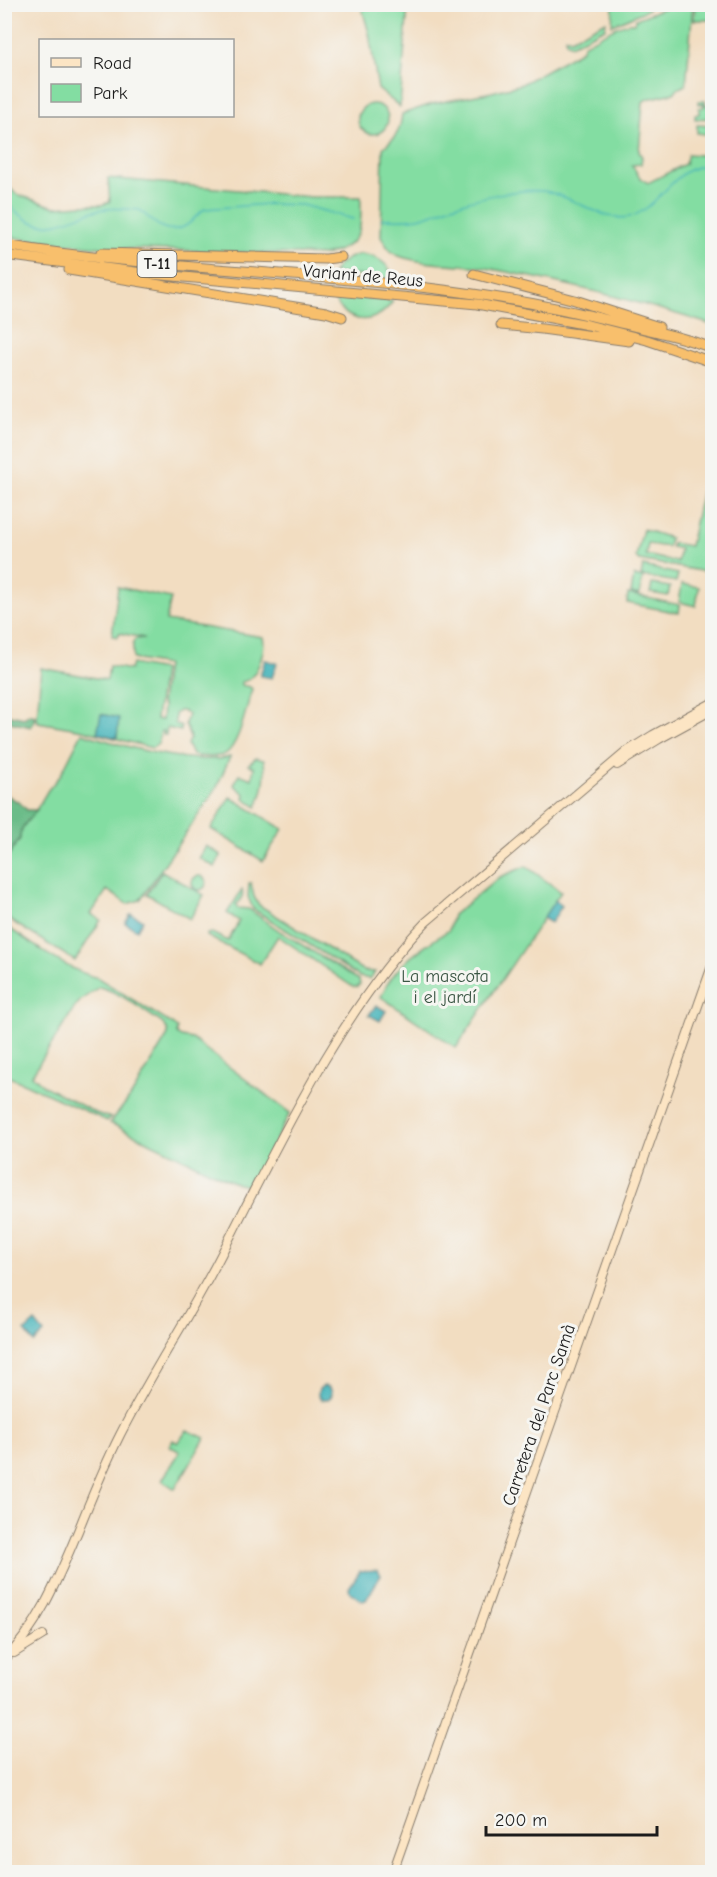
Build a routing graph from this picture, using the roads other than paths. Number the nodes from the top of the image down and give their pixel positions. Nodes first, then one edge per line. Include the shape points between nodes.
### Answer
1 (5, 250) edge
2 (341, 256) dead end
3 (474, 274) dead end
4 (385, 289) junction
5 (418, 292) junction
6 (342, 317) dead end
7 (501, 326) dead end
8 (709, 347) edge
9 (712, 362) edge
10 (712, 703) edge
11 (712, 709) edge
12 (653, 735) junction
13 (572, 797) junction
14 (712, 966) edge
15 (34, 1636) junction
16 (6, 1658) edge
17 (393, 1872) edge

1 - 2 highway via 326,259
1 - 4 highway, Variant de Reus / T-11 via 342,280
1 - 4 highway, Variant de Reus / T-11 via 151,274 341,291
1 - 6 highway via 29,263
3 - 8 highway via 688,335
4 - 5 highway, Variant de Reus / T-11
5 - 8 highway, Variant de Reus / T-11 via 477,294 542,305
5 - 9 highway, Variant de Reus / T-11 via 588,325
7 - 9 highway via 615,338
10 - 12 main road
11 - 12 main road
11 - 13 main road via 622,761
12 - 13 main road
13 - 15 main road via 426,922 371,988 301,1102 224,1250 117,1440
14 - 17 main road, Carretera del Parc Samà
15 - 16 main road
15 - 16 main road

